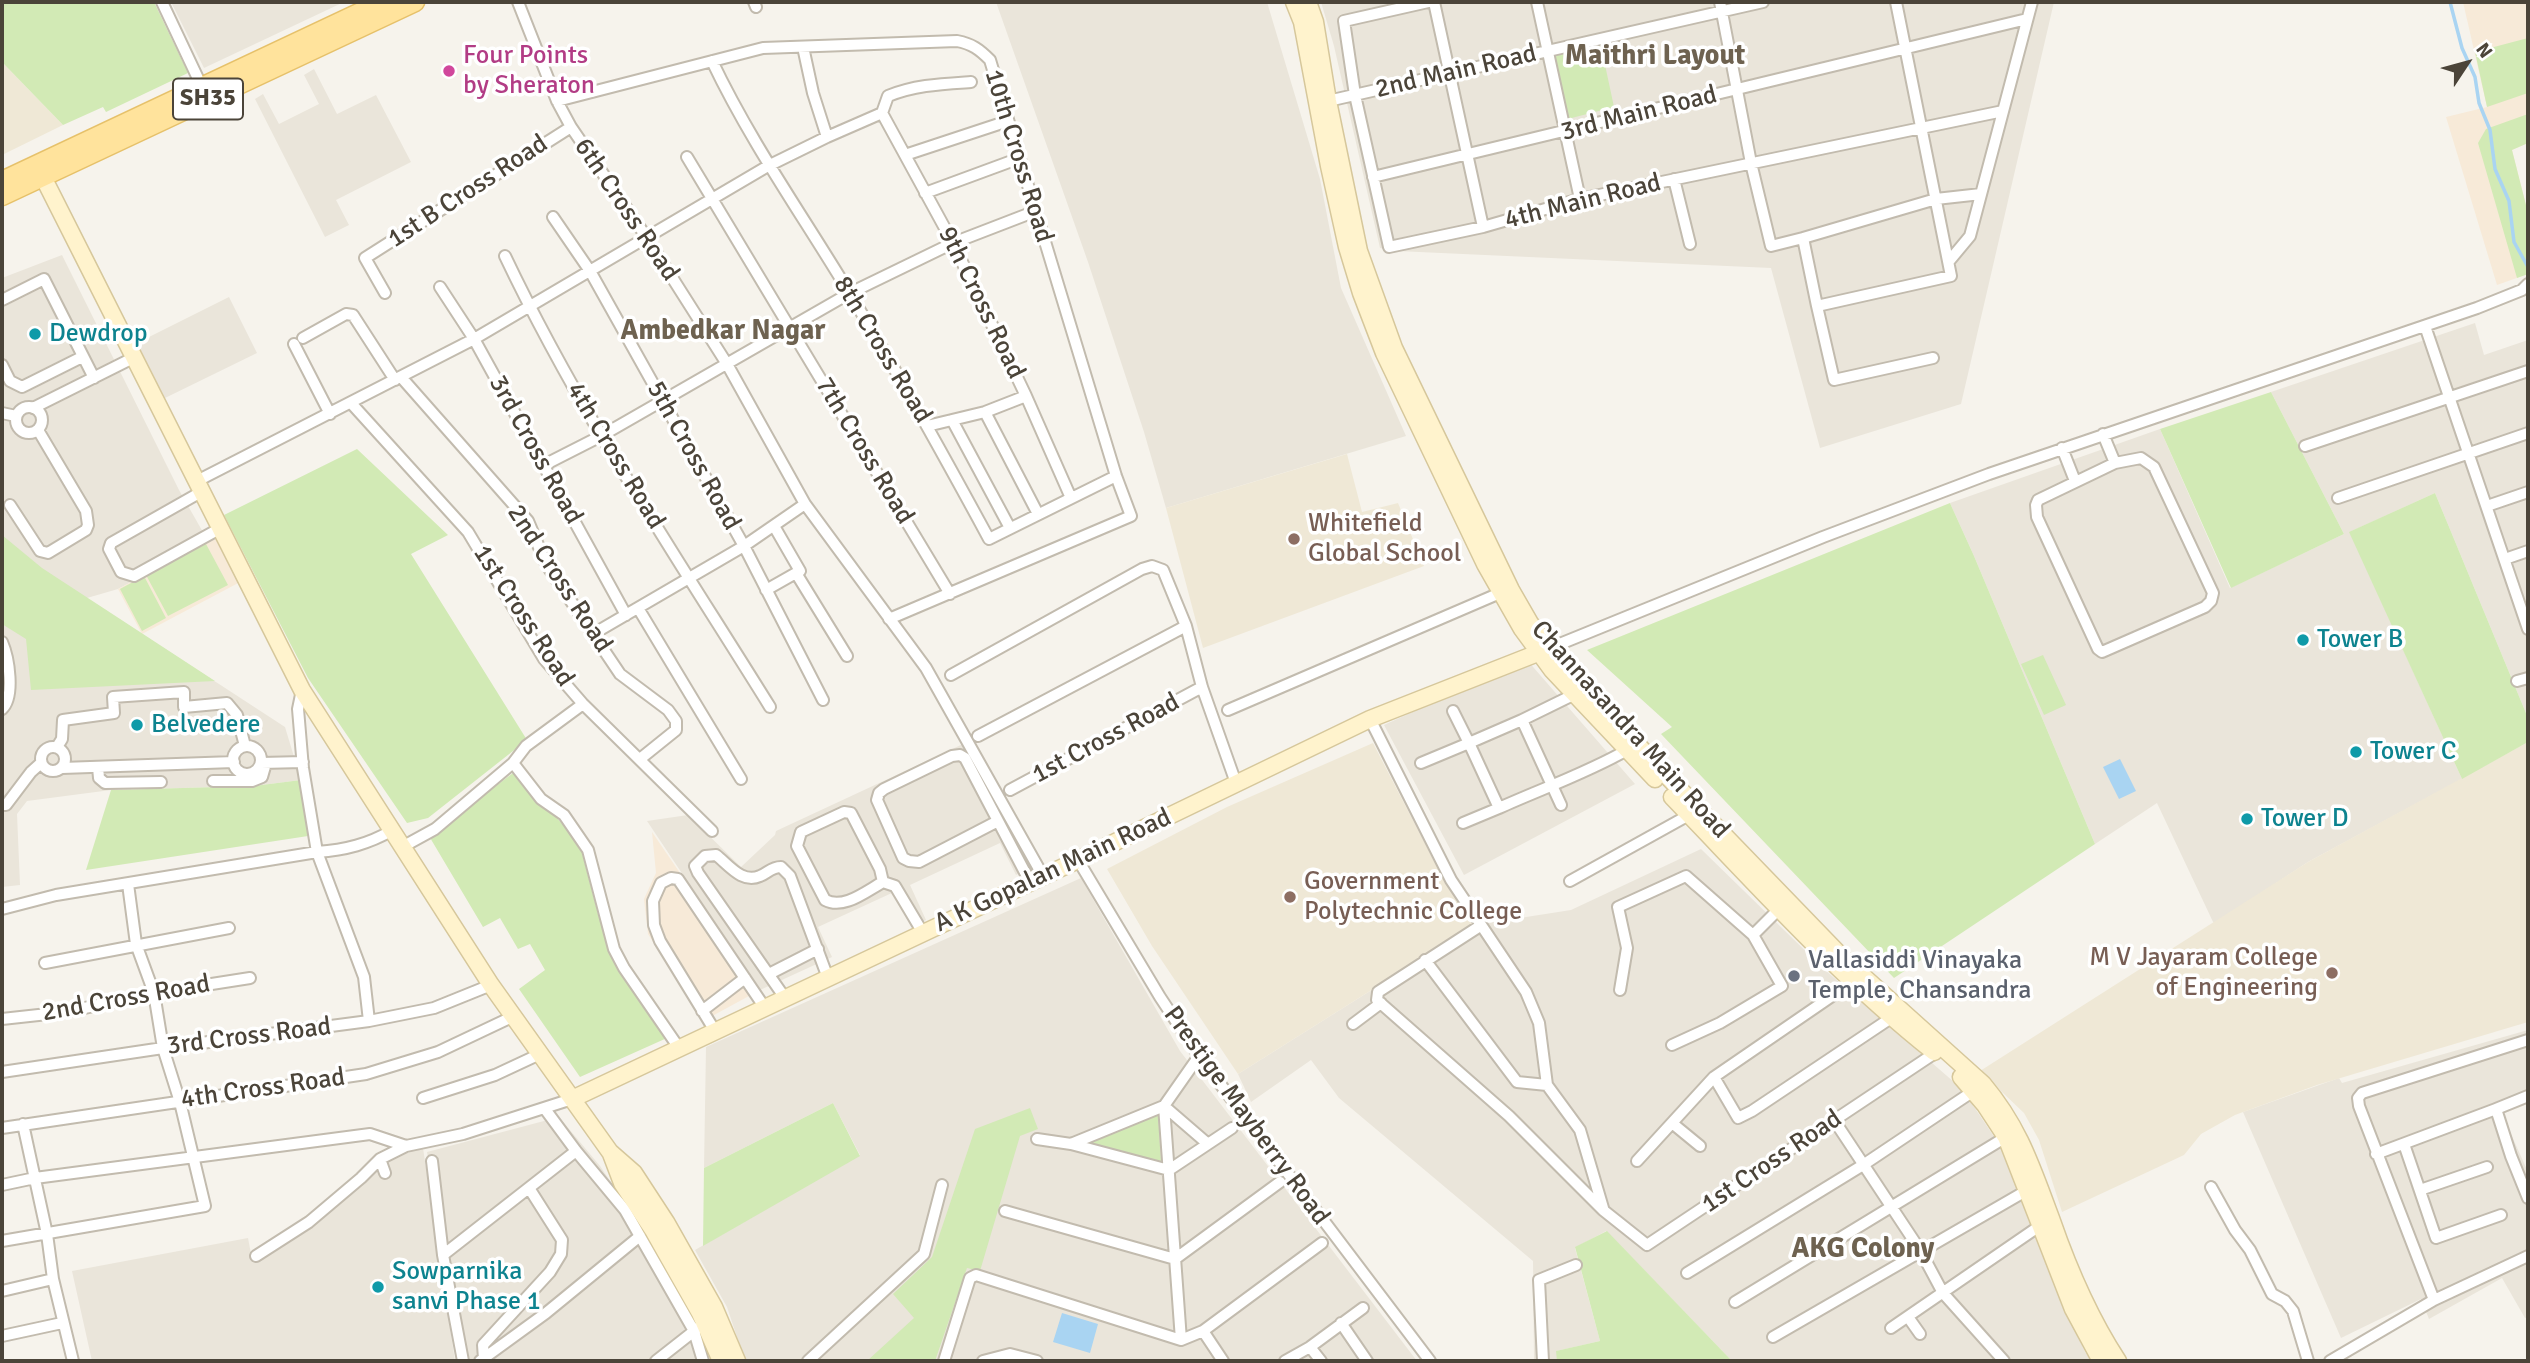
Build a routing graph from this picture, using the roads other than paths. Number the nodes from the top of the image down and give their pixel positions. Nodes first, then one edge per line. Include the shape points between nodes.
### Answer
1 (162, 2) edge
2 (382, 2) edge
3 (415, 2) edge
4 (518, 2) edge
5 (1294, 2) edge
6 (1308, 2) edge
7 (1428, 2) edge
8 (1434, 2) edge
9 (1538, 2) edge
10 (1763, 2) edge
11 (1896, 2) edge
12 (2032, 2) edge
13 (1721, 6) edge
14 (2027, 19) junction
15 (1309, 22) junction
16 (803, 47) junction
17 (1906, 49) junction
18 (1548, 51) junction
19 (712, 61) junction
20 (1449, 73) junction
21 (971, 82) dead end
22 (202, 87) junction
23 (1737, 90) junction
24 (1352, 95) junction
25 (1328, 101) junction
26 (557, 102) junction
27 (2003, 111) junction
28 (882, 113) junction
29 (1008, 121) junction
30 (570, 127) junction
31 (1922, 128) junction
32 (1565, 131) junction
33 (827, 137) junction
34 (905, 155) junction
35 (1467, 155) junction
36 (687, 157) dead end
37 (1020, 158) junction
38 (1751, 163) junction
39 (768, 166) junction
40 (40, 172) junction
41 (1373, 177) junction
42 (1674, 179) junction
43 (2, 181) edge
44 (925, 193) junction
45 (1981, 194) junction
46 (2, 197) edge
47 (1580, 199) junction
48 (1936, 199) junction
49 (713, 201) junction
50 (1036, 211) junction
51 (553, 217) dead end
52 (1483, 227) junction
53 (1349, 230) junction
54 (1803, 238) junction
55 (647, 239) junction
56 (953, 243) junction
57 (1690, 244) dead end
58 (505, 256) dead end
59 (1950, 260) junction
60 (590, 271) junction
61 (440, 287) dead end
62 (2526, 291) edge
63 (384, 293) dead end
64 (850, 293) junction
65 (2, 300) edge
66 (1817, 306) junction
67 (529, 307) junction
68 (2425, 326) junction
69 (789, 327) junction
70 (474, 339) junction
71 (82, 356) junction
72 (133, 358) junction
73 (1933, 358) dead end
74 (727, 364) junction
75 (2, 365) edge
76 (2528, 371) edge
77 (94, 378) junction
78 (398, 379) junction
79 (1026, 396) junction
80 (2450, 397) junction
81 (661, 401) junction
82 (351, 403) junction
83 (33, 408) junction
84 (2, 412) edge
85 (985, 412) junction
86 (330, 414) junction
87 (16, 416) junction
88 (952, 420) junction
89 (927, 426) junction
90 (38, 430) junction
91 (2528, 433) edge
92 (2103, 434) junction
93 (601, 436) junction
94 (2305, 446) dead end
95 (2062, 448) junction
96 (2469, 453) junction
97 (2115, 463) junction
98 (544, 465) junction
99 (1116, 476) junction
100 (2075, 481) junction
101 (198, 487) junction
102 (2528, 492) edge
103 (1071, 498) junction
104 (2338, 498) dead end
105 (10, 505) dead end
106 (805, 505) junction
107 (2487, 506) junction
108 (1038, 514) junction
109 (774, 526) junction
110 (1010, 528) junction
111 (219, 529) junction
112 (744, 547) junction
113 (2528, 551) edge
114 (2505, 559) junction
115 (796, 573) junction
116 (689, 579) junction
117 (766, 590) junction
118 (1500, 593) junction
119 (950, 594) junction
120 (638, 608) junction
121 (2526, 614) edge
122 (626, 615) junction
123 (889, 619) junction
124 (1186, 626) junction
125 (2528, 629) edge
126 (593, 634) junction
127 (2, 642) edge
128 (1544, 651) junction
129 (847, 656) dead end
130 (951, 675) dead end
131 (1202, 687) junction
132 (302, 690) junction
133 (1575, 694) junction
134 (823, 700) dead end
135 (583, 704) junction
136 (770, 708) dead end
137 (2, 709) edge
138 (1228, 710) dead end
139 (1453, 711) dead end
140 (1370, 719) junction
141 (1522, 720) junction
142 (978, 736) dead end
143 (1469, 743) junction
144 (245, 746) junction
145 (57, 747) junction
146 (1627, 750) junction
147 (640, 759) junction
148 (234, 762) junction
149 (303, 762) junction
150 (41, 763) junction
151 (263, 763) junction
152 (513, 763) junction
153 (1421, 763) dead end
154 (98, 767) junction
155 (62, 768) junction
156 (741, 779) dead end
157 (213, 781) dead end
158 (161, 782) dead end
159 (1237, 783) junction
160 (1551, 785) junction
161 (1010, 790) dead end
162 (2, 805) edge
163 (1561, 805) dead end
164 (1499, 808) junction
165 (1689, 815) junction
166 (998, 821) junction
167 (1463, 823) dead end
168 (393, 830) junction
169 (712, 831) dead end
170 (404, 846) junction
171 (317, 852) junction
172 (1078, 860) junction
173 (1036, 879) junction
174 (1570, 881) dead end
175 (883, 882) junction
176 (128, 884) junction
177 (1783, 905) junction
178 (2, 909) edge
179 (1480, 926) junction
180 (229, 928) dead end
181 (923, 933) junction
182 (1753, 935) junction
183 (136, 944) junction
184 (818, 949) junction
185 (1425, 960) junction
186 (45, 963) dead end
187 (769, 974) junction
188 (250, 978) dead end
189 (745, 978) junction
190 (828, 978) junction
191 (1851, 983) junction
192 (491, 985) junction
193 (1620, 990) dead end
194 (154, 993) junction
195 (785, 998) junction
196 (1381, 1003) junction
197 (765, 1008) junction
198 (702, 1011) junction
199 (514, 1016) junction
200 (1891, 1018) junction
201 (2, 1020) edge
202 (369, 1021) junction
203 (1353, 1024) dead end
204 (715, 1031) junction
205 (2528, 1040) edge
206 (1672, 1045) dead end
207 (163, 1048) junction
208 (678, 1048) junction
209 (1939, 1050) junction
210 (540, 1054) junction
211 (1199, 1056) junction
212 (2, 1072) edge
213 (1714, 1077) junction
214 (1547, 1085) junction
215 (1978, 1087) junction
216 (2528, 1096) edge
217 (423, 1098) dead end
218 (572, 1099) junction
219 (180, 1102) junction
220 (1164, 1107) junction
221 (545, 1109) junction
222 (2496, 1109) junction
223 (1834, 1121) junction
224 (1672, 1123) junction
225 (23, 1124) junction
226 (2, 1128) edge
227 (1232, 1128) dead end
228 (2007, 1137) junction
229 (1037, 1139) dead end
230 (1072, 1144) junction
231 (1208, 1144) junction
232 (2404, 1144) junction
233 (406, 1146) junction
234 (1700, 1146) dead end
235 (576, 1152) junction
236 (2376, 1154) junction
237 (193, 1158) junction
238 (380, 1158) junction
239 (432, 1161) dead end
240 (1637, 1161) dead end
241 (1863, 1165) junction
242 (2487, 1167) dead end
243 (1169, 1170) junction
244 (385, 1173) dead end
245 (35, 1178) junction
246 (1280, 1182) dead end
247 (2, 1185) edge
248 (942, 1185) dead end
249 (2034, 1187) junction
250 (2211, 1187) dead end
251 (529, 1188) junction
252 (2420, 1190) junction
253 (2528, 1198) edge
254 (1892, 1207) junction
255 (1603, 1210) junction
256 (1005, 1211) dead end
257 (2501, 1215) dead end
258 (2041, 1225) junction
259 (47, 1234) junction
260 (640, 1236) junction
261 (2, 1241) edge
262 (1322, 1243) dead end
263 (1920, 1250) junction
264 (443, 1255) junction
265 (256, 1256) dead end
266 (2528, 1256) edge
267 (1175, 1259) junction
268 (1576, 1265) dead end
269 (1686, 1272) dead end
270 (53, 1279) junction
271 (2, 1291) edge
272 (1943, 1293) junction
273 (2434, 1300) junction
274 (1735, 1302) dead end
275 (1363, 1308) dead end
276 (1908, 1317) junction
277 (62, 1323) junction
278 (706, 1324) junction
279 (1340, 1324) junction
280 (1891, 1328) dead end
281 (1203, 1331) junction
282 (1920, 1334) dead end
283 (2, 1336) edge
284 (1773, 1337) dead end
285 (1181, 1340) junction
286 (1310, 1347) junction
287 (482, 1360) edge
288 (73, 1361) edge
289 (463, 1361) edge
290 (656, 1361) edge
291 (703, 1361) edge
292 (721, 1361) edge
293 (737, 1361) edge
294 (808, 1361) edge
295 (944, 1361) edge
296 (983, 1361) edge
297 (1037, 1361) edge
298 (1223, 1361) edge
299 (1285, 1361) edge
300 (1321, 1361) edge
301 (1367, 1361) edge
302 (1430, 1361) edge
303 (1543, 1361) edge
304 (2004, 1361) edge
305 (2112, 1361) edge
306 (2308, 1361) edge
307 (2330, 1361) edge

1 - 22 street
2 - 22 main road, SH35
3 - 40 main road, SH35
4 - 26 street, 6th Cross Road
5 - 15 main road, Channasandra Main Road
6 - 15 main road, Channasandra Main Road
7 - 24 street, 4th Main Road via 1344,21
8 - 20 street
9 - 18 street
10 - 13 street, 2nd Main Road
11 - 17 street
12 - 14 street
13 - 18 street, 2nd Main Road
13 - 23 street
14 - 17 street, 3rd Main Road
14 - 27 street
15 - 25 main road, Channasandra Main Road
15 - 53 main road, Channasandra Main Road via 1329,166
16 - 19 street, 10th Cross Road via 763,48
16 - 29 street, 10th Cross Road via 970,43 990,60
16 - 33 street
17 - 23 street, 3rd Main Road
17 - 31 street
18 - 20 street, 2nd Main Road
18 - 32 street
19 - 26 street, 10th Cross Road
19 - 39 street, 8th Cross Road
20 - 24 street, 2nd Main Road
20 - 35 street
21 - 28 street via 907,88 888,96
22 - 40 main road, SH35
23 - 32 street, 3rd Main Road
23 - 38 street
24 - 25 street, 2nd Main Road
24 - 41 street, 4th Main Road
25 - 53 main road, Channasandra Main Road
26 - 30 street, 6th Cross Road
27 - 31 street, 4th Main Road
27 - 45 street
28 - 33 street
28 - 34 street, 9th Cross Road
29 - 34 street
29 - 37 street, 10th Cross Road
30 - 55 street, 6th Cross Road
30 - 63 street, 1st B Cross Road via 365,258
31 - 38 street, 4th Main Road
31 - 48 street
32 - 35 street, 3rd Main Road
32 - 47 street
33 - 39 street
34 - 44 street, 9th Cross Road
35 - 41 street, 3rd Main Road
35 - 52 street
36 - 49 street, 7th Cross Road
37 - 44 street
37 - 50 street, 10th Cross Road
38 - 42 street, 4th Main Road
38 - 54 street via 1771,246
39 - 49 street
39 - 64 street, 8th Cross Road
40 - 43 main road, SH35
40 - 46 main road, SH35
40 - 72 main road
41 - 52 street, 4th Main Road via 1390,247
42 - 47 street, 4th Main Road
42 - 57 street
44 - 56 street, 9th Cross Road
45 - 48 street
45 - 59 street via 1970,236
47 - 52 street, 4th Main Road
48 - 54 street
48 - 59 street
49 - 55 street
49 - 69 street, 7th Cross Road
50 - 56 street
50 - 99 street, 10th Cross Road
51 - 60 street, 5th Cross Road
53 - 118 main road, Channasandra Main Road via 1360,293 1384,353
53 - 128 main road, Channasandra Main Road via 1394,348
54 - 66 street
55 - 60 street
55 - 74 street, 6th Cross Road
56 - 64 street
56 - 79 street, 9th Cross Road
58 - 67 street, 4th Cross Road
59 - 66 street via 1951,276
60 - 67 street
60 - 81 street, 5th Cross Road
61 - 70 street, 3rd Cross Road
62 - 68 street
64 - 69 street
64 - 89 street, 8th Cross Road
65 - 71 street via 44,279
66 - 73 street via 1834,380
67 - 70 street
67 - 93 street, 4th Cross Road
68 - 80 street
68 - 92 street
69 - 74 street
69 - 119 street, 7th Cross Road
70 - 78 street
70 - 98 street, 3rd Cross Road
71 - 75 street via 22,387 10,381
71 - 77 street
72 - 77 street
72 - 101 main road
74 - 81 street
74 - 106 street, 6th Cross Road
76 - 80 street
77 - 83 street
78 - 82 street
78 - 86 street, 2nd Cross Road via 353,315 346,314 299,341
78 - 126 street, 2nd Cross Road via 528,521 546,564
79 - 85 street
79 - 103 street, 9th Cross Road
80 - 94 street
80 - 96 street
81 - 93 street
81 - 112 street, 5th Cross Road
82 - 86 street
82 - 135 street, 1st Cross Road via 468,531 544,659
83 - 87 street
83 - 90 street via 42,418
84 - 87 street
85 - 88 street
85 - 108 street
86 - 101 street
87 - 90 street via 22,431
88 - 89 street
88 - 110 street
89 - 110 street, 8th Cross Road via 989,539
90 - 105 street via 86,510 88,525 48,553 40,551
91 - 96 street
92 - 95 street
92 - 97 street
93 - 98 street
93 - 116 street, 4th Cross Road
95 - 100 street
95 - 128 street via 1823,537
96 - 104 street
96 - 107 street
97 - 100 street
97 - 100 street via 2141,458 2154,467 2213,593 2205,607 2105,653 2098,649 2036,512 2038,500
98 - 122 street, 3rd Cross Road
99 - 103 street
99 - 119 street, 10th Cross Road via 1131,516
101 - 111 main road
101 - 111 street via 111,543 109,549 121,572 134,576
102 - 107 street
103 - 108 street
106 - 109 street
106 - 123 street, 6th Cross Road
107 - 114 street
108 - 110 street
109 - 112 street
109 - 115 street via 800,570
111 - 132 main road
112 - 116 street
112 - 117 street, 5th Cross Road
113 - 114 street
114 - 121 street
115 - 117 street
115 - 129 street
116 - 120 street
116 - 136 street, 4th Cross Road
117 - 134 street, 5th Cross Road
118 - 128 main road, Channasandra Main Road
118 - 138 street
119 - 123 street
120 - 122 street
120 - 156 street
121 - 125 street
122 - 126 street
123 - 173 street, 6th Cross Road via 926,668
124 - 130 street via 1163,570 1152,566
124 - 131 street
124 - 142 street
126 - 147 street, 2nd Cross Road via 620,674 676,720 676,730
127 - 137 street via 8,657 9,697
128 - 133 main road, Channasandra Main Road
128 - 140 main road, A K Gopalan Main Road
128 - 177 main road, Channasandra Main Road via 1662,771
131 - 159 street
131 - 161 street, 1st Cross Road
132 - 149 street via 298,709
132 - 168 main road
133 - 141 street
133 - 146 main road, Channasandra Main Road
135 - 147 street, 1st Cross Road
135 - 152 street via 526,746
139 - 143 street
140 - 159 main road, A K Gopalan Main Road
140 - 179 street via 1451,880
141 - 143 street
141 - 160 street
143 - 153 street
143 - 164 street
144 - 145 street via 237,716 227,703 184,707 184,692 113,698 114,713 62,720
144 - 148 street via 237,751
144 - 151 street via 257,751
145 - 150 street via 43,751
145 - 155 street via 65,756
146 - 160 street
146 - 165 main road, Channasandra Main Road
147 - 169 street, 1st Cross Road
148 - 151 street via 239,771 248,774
148 - 154 street
149 - 151 street
149 - 171 street
150 - 155 street via 51,771
150 - 162 street
151 - 157 street via 262,777 253,781
152 - 170 street via 435,830
152 - 208 street via 541,799 564,815 588,850 614,949
154 - 155 street
154 - 158 street via 105,783
159 - 172 main road, A K Gopalan Main Road
160 - 163 street
160 - 164 street
164 - 167 street
165 - 174 street
165 - 177 main road, Channasandra Main Road
166 - 166 street via 960,755 884,789 877,800 909,862 919,862
166 - 173 street
168 - 170 main road
168 - 171 street via 351,848
170 - 192 main road
171 - 176 street
171 - 202 street via 364,977
172 - 173 main road, A K Gopalan Main Road
172 - 211 street, Prestige Mayberry Road
173 - 181 main road, A K Gopalan Main Road
175 - 175 street via 851,813 801,832 797,846 825,901 841,904
175 - 181 street via 895,886
176 - 178 street
176 - 183 street
177 - 182 street
177 - 191 main road, Channasandra Main Road
177 - 209 main road, Channasandra Main Road
179 - 185 street
179 - 214 street via 1526,992 1539,1023
180 - 183 street
181 - 190 main road, A K Gopalan Main Road
182 - 193 street via 1686,876 1618,907 1627,948
182 - 206 street via 1782,986
183 - 186 street
183 - 194 street
184 - 187 street
184 - 187 street via 790,876 781,867 747,879 716,855 705,856 695,866 698,873
184 - 190 street
185 - 196 street via 1378,992
185 - 214 street via 1517,1082
187 - 195 street
188 - 194 street, 2nd Cross Road
189 - 197 street
189 - 198 street
189 - 198 street via 678,879 661,883 653,901 654,925
190 - 195 main road, A K Gopalan Main Road
191 - 200 main road, Channasandra Main Road
191 - 213 street
192 - 199 main road
192 - 202 street, 3rd Cross Road via 434,1007
194 - 201 street, 2nd Cross Road
194 - 207 street
195 - 197 main road, A K Gopalan Main Road
196 - 203 street
196 - 255 street via 1509,1116
197 - 204 main road, A K Gopalan Main Road
198 - 204 street
199 - 210 main road
199 - 219 street, 4th Cross Road via 438,1052 366,1074
200 - 209 main road, Channasandra Main Road
200 - 213 street via 1738,1118
202 - 207 street, 3rd Cross Road
204 - 208 main road, A K Gopalan Main Road
205 - 236 street via 2362,1093 2359,1106
207 - 212 street, 3rd Cross Road
207 - 219 street
208 - 218 main road, A K Gopalan Main Road
209 - 215 main road, Channasandra Main Road
209 - 223 street, 1st Cross Road
210 - 217 street via 495,1075
210 - 218 main road
211 - 220 street
211 - 302 street, Prestige Mayberry Road
213 - 224 street
214 - 255 street via 1580,1130
215 - 228 main road, Channasandra Main Road
215 - 241 street
215 - 249 main road, Channasandra Main Road via 2016,1129
216 - 222 street
218 - 221 street
218 - 278 main road via 610,1152 622,1183
219 - 225 street, 4th Cross Road
219 - 237 street
220 - 230 street
220 - 231 street
220 - 243 street
221 - 233 street
221 - 235 street
222 - 232 street
222 - 253 street
223 - 241 street
223 - 255 street, 1st Cross Road via 1647,1245
224 - 234 street
224 - 240 street
225 - 226 street, 4th Cross Road
225 - 245 street
227 - 231 street
228 - 249 main road, Channasandra Main Road
228 - 254 street
229 - 230 street
230 - 243 street
231 - 243 street
232 - 236 street
232 - 252 street
233 - 237 street via 370,1134
233 - 238 street
235 - 251 street
235 - 260 street via 625,1209
236 - 273 street
237 - 245 street
237 - 259 street via 205,1206
238 - 244 street
238 - 265 street via 309,1222
239 - 264 street
241 - 254 street
241 - 269 street
242 - 252 street
243 - 267 street
245 - 247 street
245 - 259 street
246 - 267 street
248 - 294 street via 924,1254
249 - 258 main road, Channasandra Main Road
249 - 263 street
249 - 305 main road, Channasandra Main Road
250 - 306 street via 2272,1294 2293,1311
251 - 264 street
251 - 287 street via 562,1240 561,1254 484,1345
252 - 257 street via 2436,1238
254 - 263 street
254 - 274 street
256 - 267 street
258 - 272 street
258 - 305 main road, Channasandra Main Road via 2073,1309
259 - 261 street
259 - 270 street
260 - 278 street
260 - 287 street
262 - 281 street
263 - 272 street
263 - 284 street
264 - 289 street
266 - 273 street
267 - 285 street
268 - 303 street via 1539,1280
270 - 271 street
270 - 277 street
272 - 276 street
272 - 304 street
273 - 307 street
275 - 279 street
276 - 280 street
276 - 282 street
277 - 283 street
277 - 288 street
278 - 290 street
278 - 291 street
278 - 292 main road
278 - 293 main road
279 - 286 street
279 - 301 street
281 - 285 street
281 - 298 street
285 - 295 street via 976,1275 970,1278
286 - 299 street
286 - 300 street
296 - 297 street via 1010,1354

